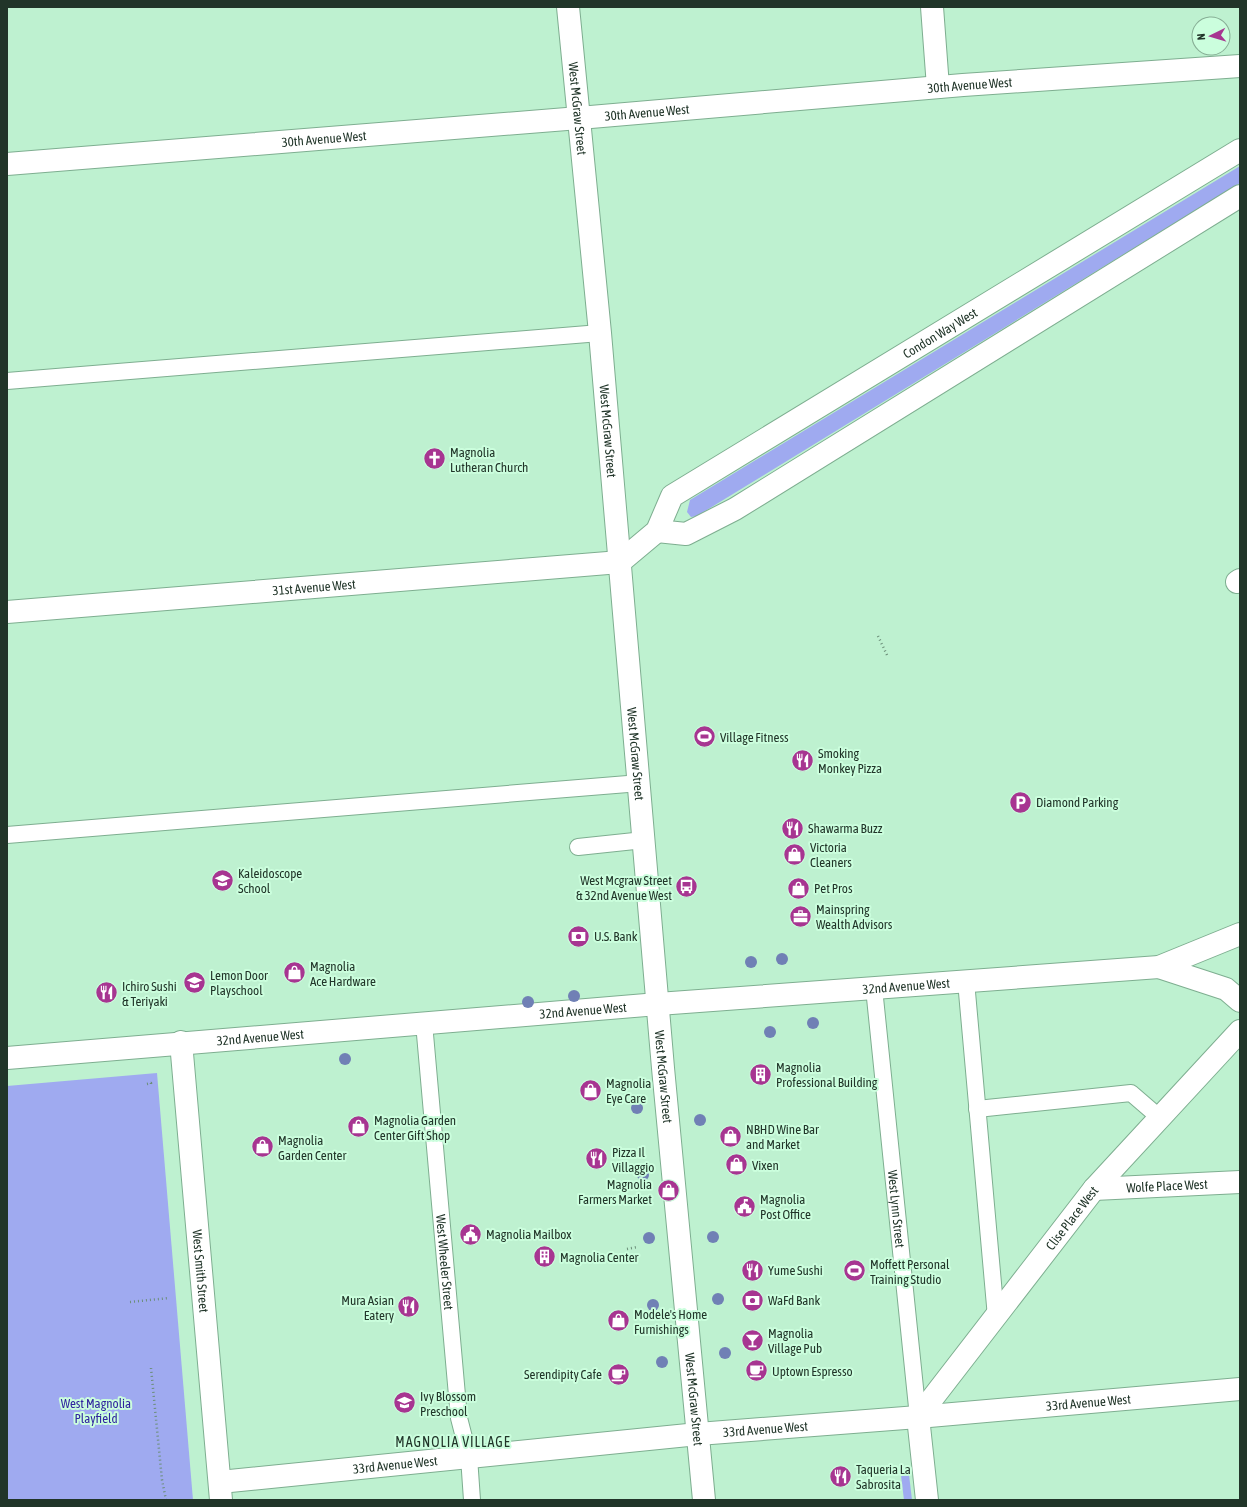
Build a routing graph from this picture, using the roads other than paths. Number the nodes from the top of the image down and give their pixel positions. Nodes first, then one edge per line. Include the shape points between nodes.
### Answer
1 (568, 7) edge
2 (932, 7) edge
3 (1240, 66) edge
4 (938, 87) junction
5 (579, 118) junction
6 (1240, 150) edge
7 (7, 164) edge
8 (1240, 196) edge
9 (600, 333) junction
10 (7, 381) edge
11 (657, 531) junction
12 (620, 562) junction
13 (7, 612) edge
14 (640, 783) junction
15 (7, 836) edge
16 (644, 840) junction
17 (578, 847) dead end
18 (1240, 934) edge
19 (1159, 967) junction
20 (966, 981) junction
21 (874, 988) junction
22 (1240, 1001) edge
23 (658, 1004) junction
24 (424, 1023) junction
25 (1240, 1032) edge
26 (181, 1042) junction
27 (7, 1058) edge
28 (977, 1109) junction
29 (1160, 1118) junction
30 (1240, 1182) edge
31 (1094, 1189) junction
32 (996, 1317) junction
33 (1240, 1389) edge
34 (918, 1417) junction
35 (698, 1434) junction
36 (469, 1457) junction
37 (220, 1491) edge
38 (472, 1500) edge
39 (704, 1500) edge
40 (927, 1500) edge

1 - 5 street, West McGraw Street
2 - 4 street
3 - 4 street, 30th Avenue West
4 - 5 street, 30th Avenue West
5 - 7 street, 30th Avenue West
5 - 9 street, West McGraw Street
6 - 11 street, Condon Way West via 672,496
8 - 11 street via 735,509 686,534
9 - 10 lane
9 - 12 street, West McGraw Street
11 - 12 street, Condon Way West
12 - 13 street, 31st Avenue West
12 - 14 street, West McGraw Street
14 - 15 lane
14 - 16 street, West McGraw Street
16 - 17 lane
16 - 23 street, West McGraw Street
18 - 19 street, 32nd Avenue West
19 - 20 street, 32nd Avenue West
19 - 22 street, 32nd Avenue West via 1226,989
20 - 21 street, 32nd Avenue West
20 - 28 lane
21 - 23 street, 32nd Avenue West
21 - 34 lane, West Lynn Street
23 - 24 street, 32nd Avenue West
23 - 35 street, West McGraw Street
24 - 26 street, 32nd Avenue West
24 - 36 lane, West Wheeler Street via 458,1410
25 - 29 street, Clise Place West
26 - 27 street, 32nd Avenue West
26 - 37 street, West Smith Street
28 - 29 lane via 1131,1093
28 - 32 lane
29 - 31 street, Clise Place West
30 - 31 street, Wolfe Place West
31 - 32 street, Clise Place West
32 - 34 street, Clise Place West
33 - 34 street, 33rd Avenue West
34 - 35 street, 33rd Avenue West
34 - 40 street, West Lynn Street
35 - 36 street, 33rd Avenue West
35 - 39 street, West McGraw Street
36 - 37 street, 33rd Avenue West
36 - 38 lane, West Wheeler Street

